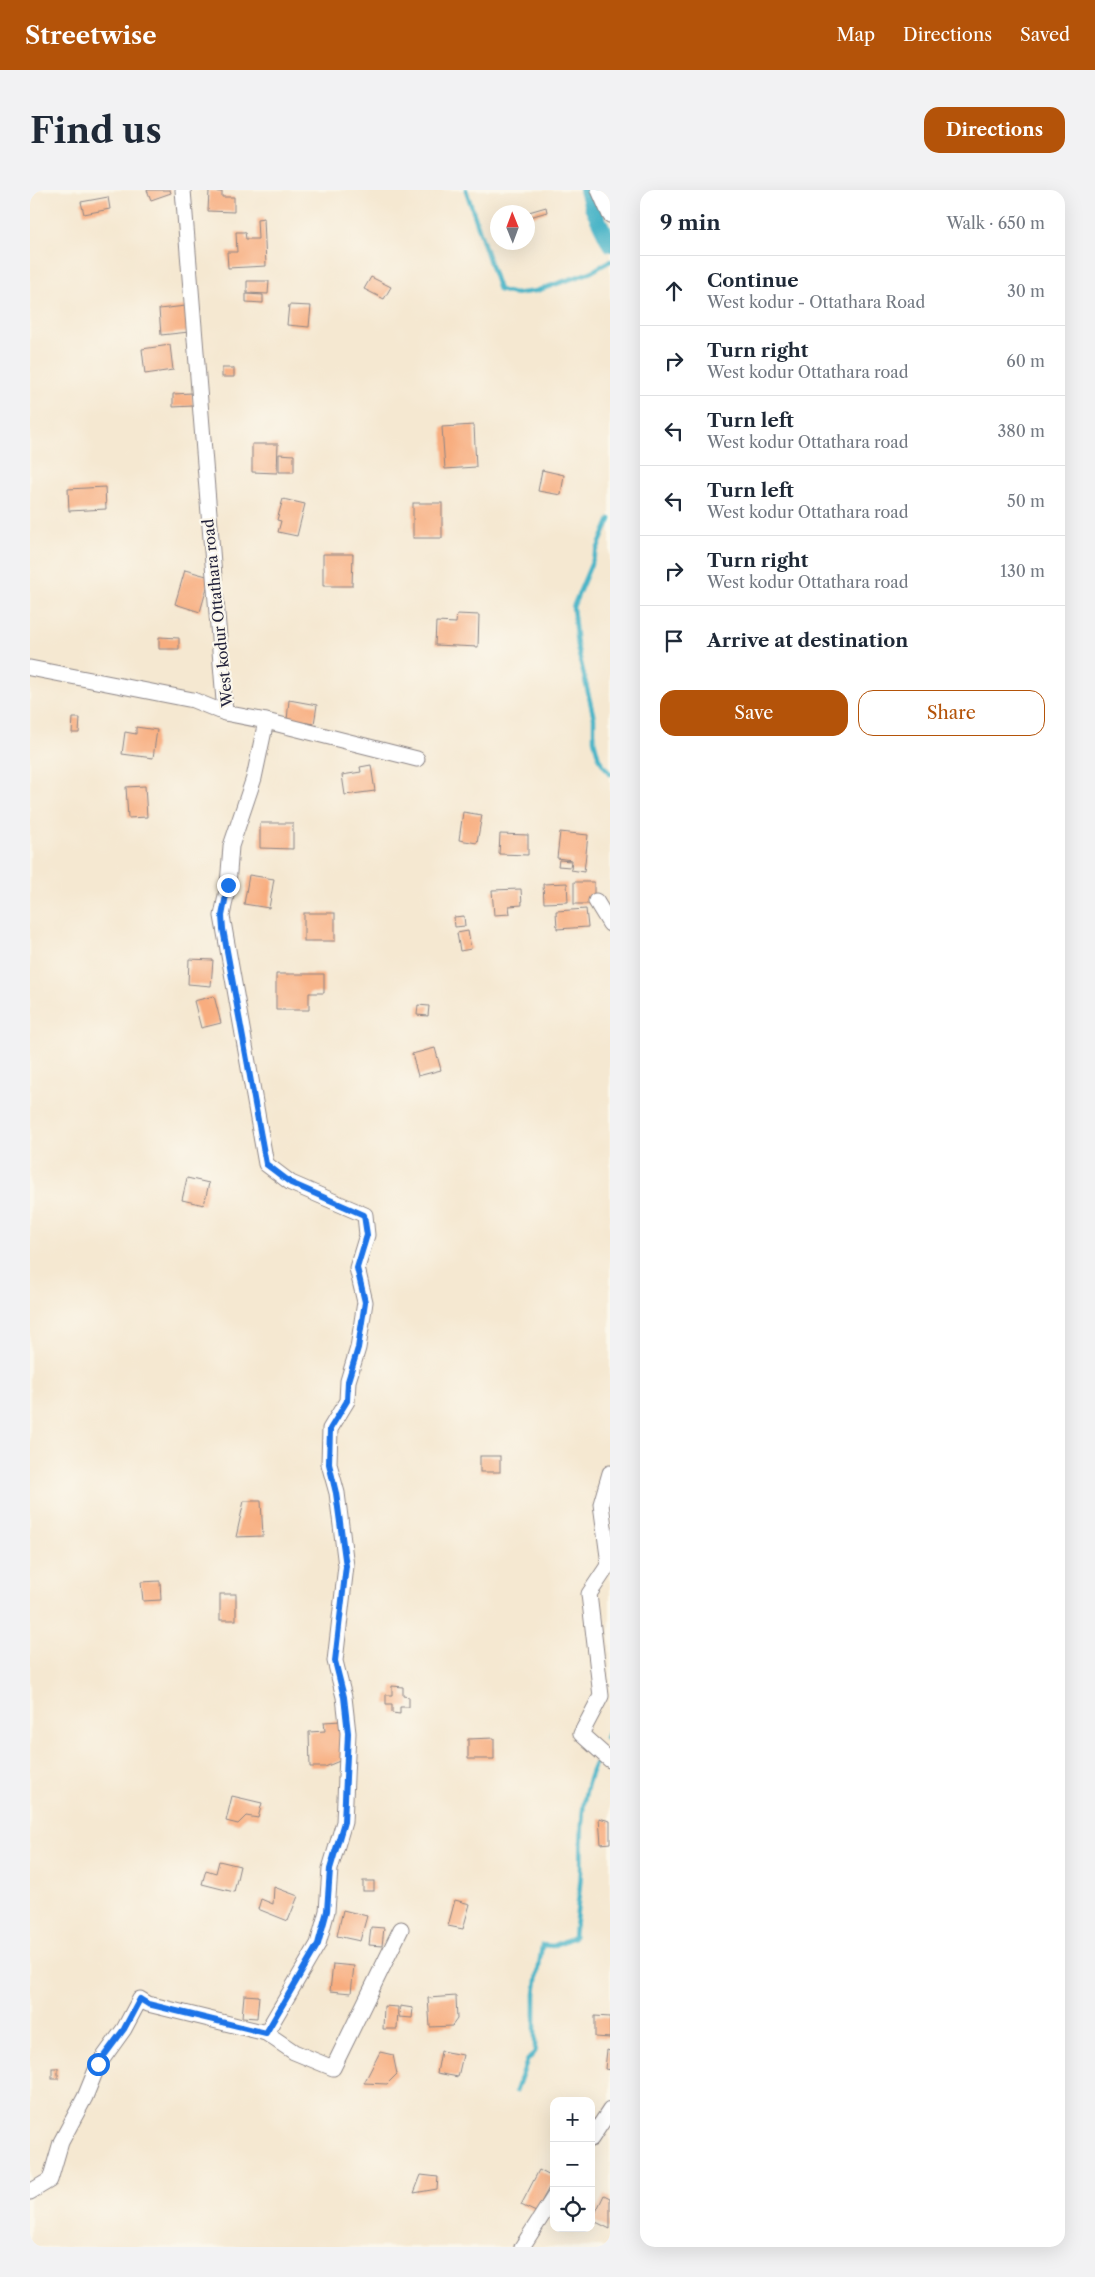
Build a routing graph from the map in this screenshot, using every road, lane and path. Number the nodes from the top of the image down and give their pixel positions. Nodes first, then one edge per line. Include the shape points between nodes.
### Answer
1 (183, 190) edge
2 (599, 190) edge
3 (610, 216) edge
4 (30, 668) edge
5 (225, 713) junction
6 (266, 721) junction
7 (417, 759) dead end
8 (596, 901) dead end
9 (610, 924) edge
10 (610, 1473) edge
11 (610, 1760) edge
12 (401, 1929) dead end
13 (266, 2033) junction
14 (610, 2110) edge
15 (595, 2133) edge
16 (30, 2192) edge
17 (550, 2203) edge
18 (522, 2247) edge

1 - 5 street, West kodur Ottathara road
2 - 3 street
4 - 5 street via 193,700
5 - 6 street, West kodur Ottathara road
6 - 7 street, West kodur Ottathara road
6 - 13 street via 254,778 231,846 222,916 266,1164 291,1183 364,1215 367,1235 357,1268 365,1302 358,1348 348,1381 347,1401 330,1429 329,1464 346,1566 335,1661 348,1733 344,1822 330,1869 327,1911 318,1944
8 - 9 street
10 - 11 street via 601,1504 609,1564 589,1594 601,1696 581,1734
12 - 13 street via 333,2068 294,2052
13 - 16 street via 148,2004 140,1999 124,2029 98,2064 61,2142 50,2180
14 - 15 street
17 - 18 street

